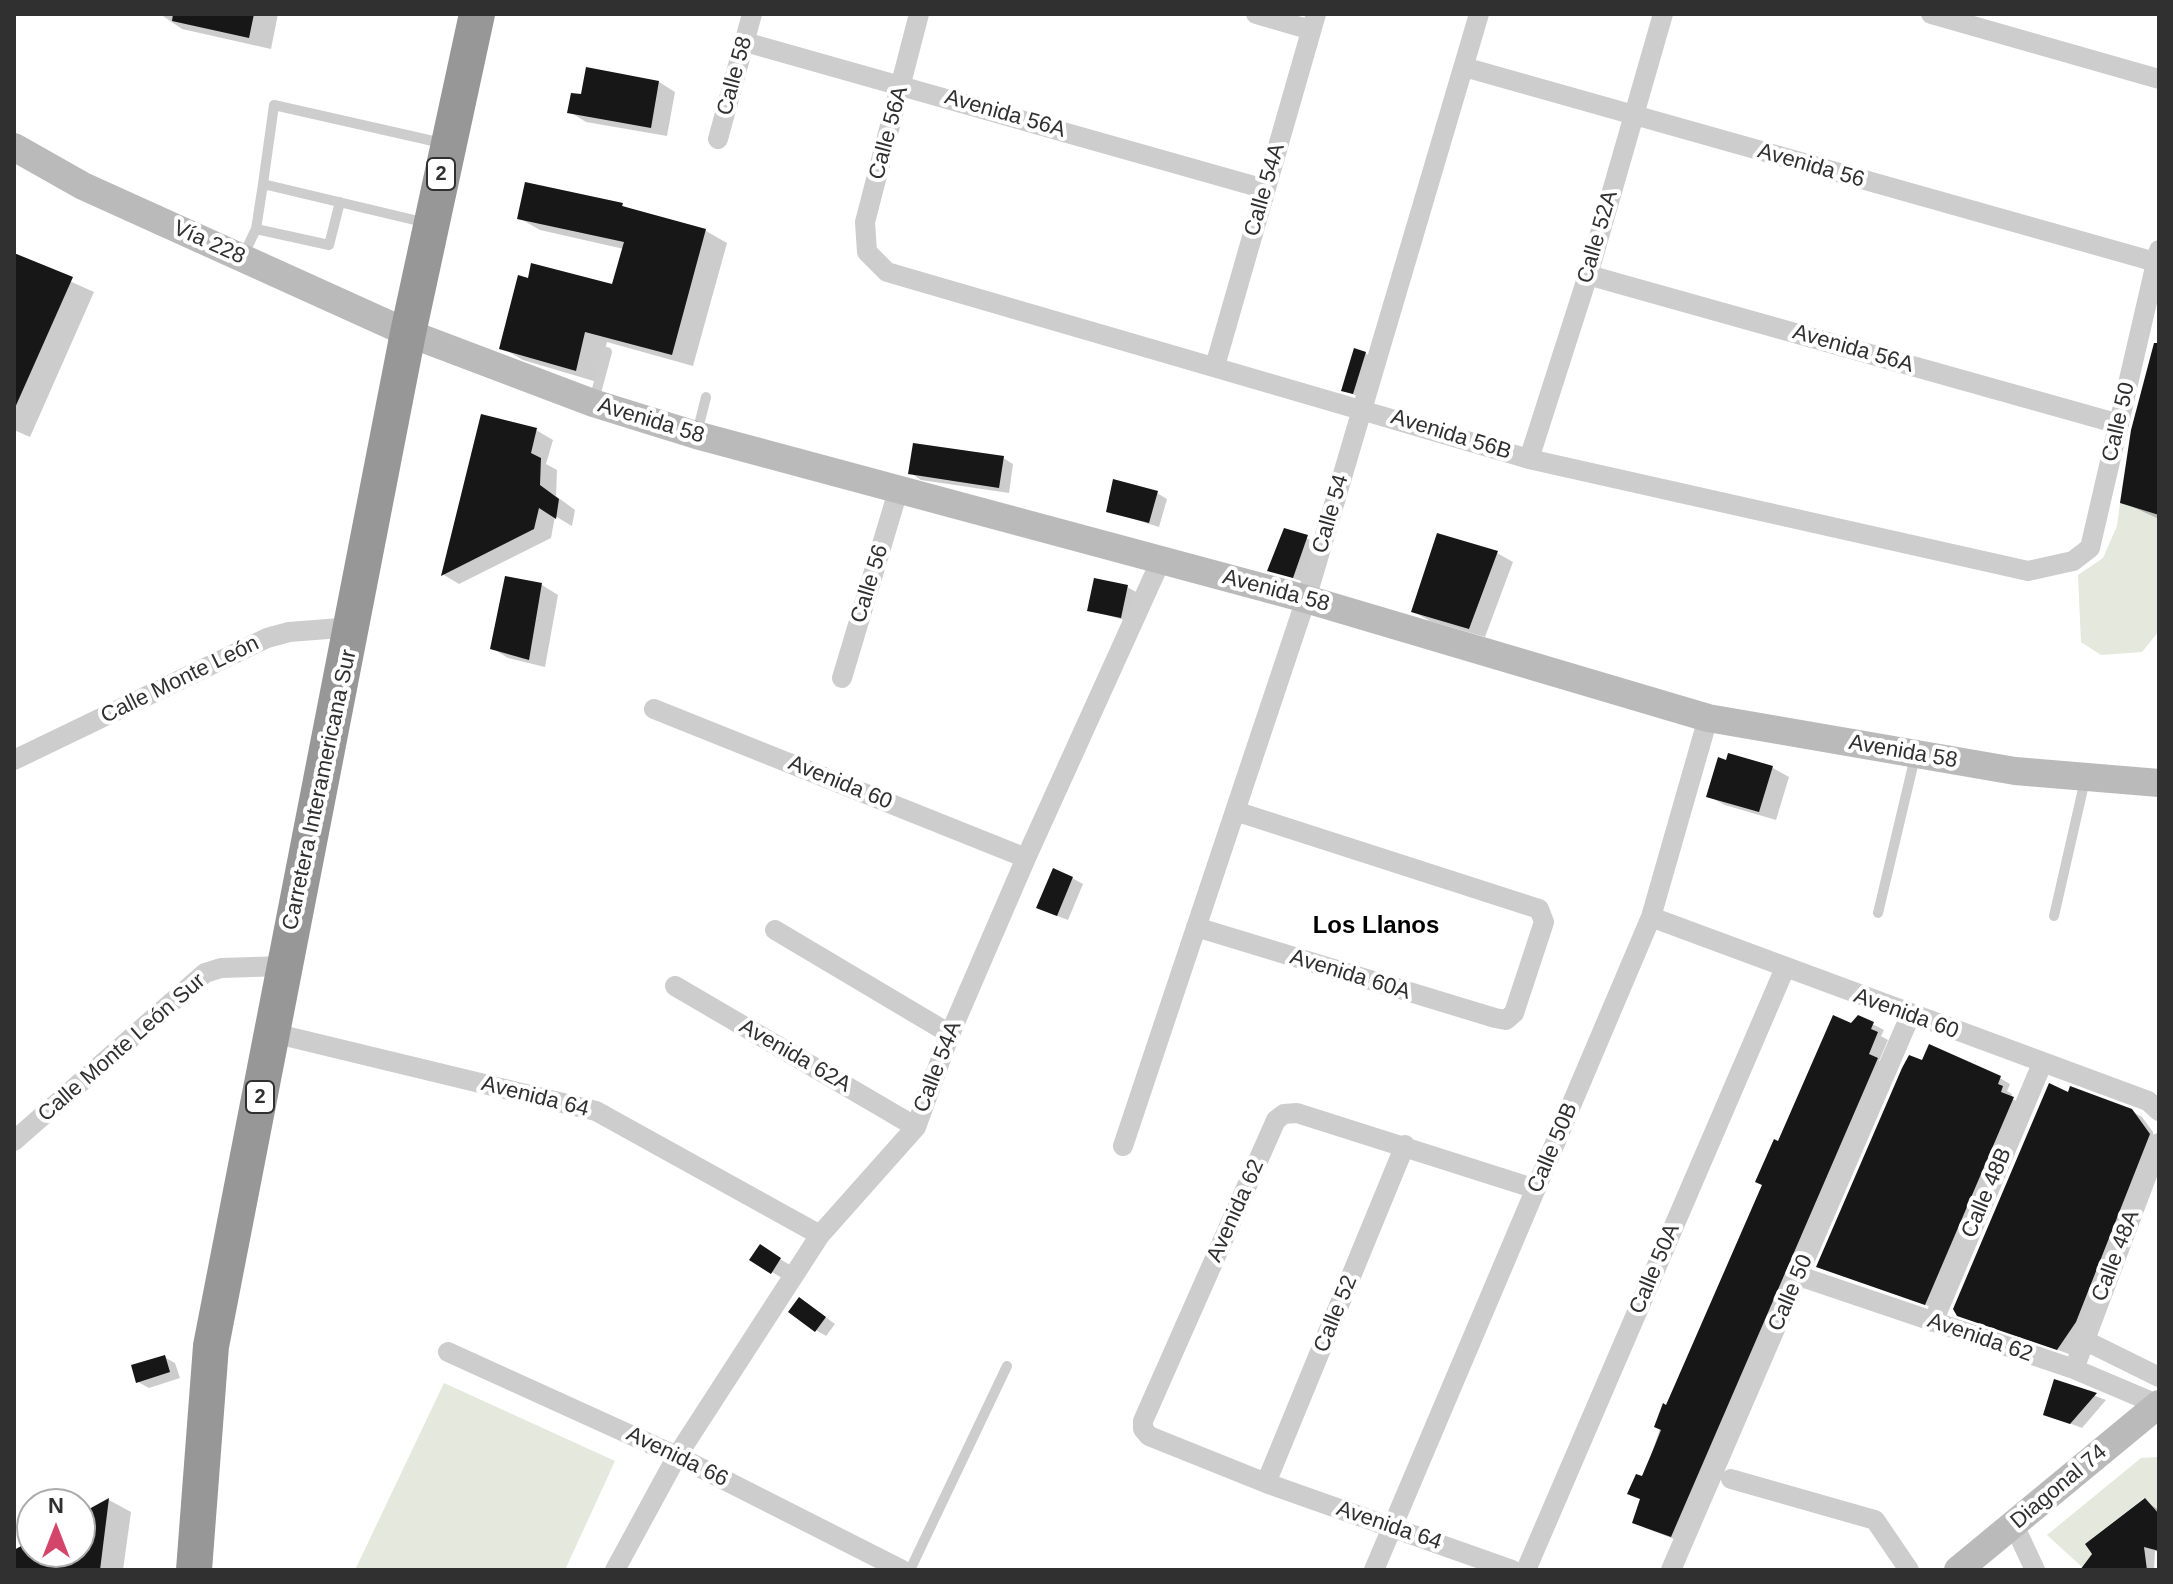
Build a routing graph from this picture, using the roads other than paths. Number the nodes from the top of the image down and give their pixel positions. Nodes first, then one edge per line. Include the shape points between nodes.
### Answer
1 (477, 14) edge
2 (752, 14) edge
3 (919, 14) edge
4 (1256, 14) edge
5 (1479, 14) edge
6 (1663, 14) edge
7 (1931, 14) edge
8 (1313, 22) edge
9 (745, 42) junction
10 (1464, 67) junction
11 (2159, 79) edge
12 (902, 84) junction
13 (1634, 115) junction
14 (718, 139) dead end
15 (447, 145) junction
16 (14, 147) edge
17 (263, 184) junction
18 (1265, 189) junction
19 (340, 202) junction
20 (431, 224) junction
21 (256, 229) junction
22 (867, 252) joint
23 (242, 258) junction
24 (2158, 259) edge
25 (1588, 275) junction
26 (408, 333) junction
27 (607, 352) dead end
28 (1215, 366) junction
29 (706, 397) dead end
30 (593, 403) junction
31 (1362, 409) junction
32 (2119, 424) junction
33 (696, 435) junction
34 (1529, 459) junction
35 (898, 491) junction
36 (1161, 560) junction
37 (2050, 569) joint
38 (1306, 599) junction
39 (353, 627) junction
40 (842, 678) dead end
41 (654, 709) dead end
42 (1708, 718) junction
43 (1916, 755) junction
44 (14, 760) edge
45 (2086, 778) junction
46 (2159, 783) edge
47 (1235, 811) junction
48 (1026, 858) junction
49 (1878, 913) dead end
50 (2054, 916) dead end
51 (1651, 917) junction
52 (1196, 927) junction
53 (775, 930) dead end
54 (284, 966) junction
55 (1785, 968) junction
56 (675, 986) dead end
57 (1910, 1016) junction
58 (273, 1033) junction
59 (950, 1034) junction
60 (2042, 1064) junction
61 (2159, 1111) edge
62 (916, 1127) junction
63 (14, 1141) edge
64 (2159, 1143) edge
65 (1405, 1145) junction
66 (1123, 1146) dead end
67 (1536, 1189) junction
68 (820, 1235) junction
69 (1799, 1276) junction
70 (1933, 1322) junction
71 (2084, 1340) junction
72 (448, 1352) dead end
73 (1007, 1366) dead end
74 (2074, 1369) junction
75 (2159, 1377) edge
76 (2159, 1405) edge
77 (677, 1456) junction
78 (1731, 1479) dead end
79 (1266, 1483) junction
80 (2014, 1525) junction
81 (1392, 1526) junction
82 (194, 1570) edge
83 (615, 1570) edge
84 (902, 1570) edge
85 (910, 1570) edge
86 (1374, 1570) edge
87 (1512, 1570) edge
88 (1526, 1570) edge
89 (1671, 1570) edge
90 (1909, 1570) edge
91 (1958, 1570) edge
92 (2035, 1570) edge

1 - 15 highway, Carretera Interamericana Sur / 2
2 - 9 street, Calle 58
3 - 12 street, Calle 56A
4 - 8 street
5 - 10 street, Calle 54
6 - 13 street, Calle 52A
7 - 11 street
8 - 18 street, Calle 54A
9 - 12 street, Avenida 56A
9 - 14 street, Calle 58
10 - 13 street, Avenida 56
10 - 31 street, Calle 54
12 - 18 street, Avenida 56A
12 - 22 street, Calle 56A via 865,222
13 - 24 street, Avenida 56
13 - 25 street, Calle 52A
15 - 17 lane via 274,105
15 - 20 highway, Carretera Interamericana Sur / 2
16 - 23 main road, Vía 228 via 83,186
17 - 19 lane
17 - 21 lane
18 - 28 street, Calle 54A
19 - 20 lane
19 - 21 lane via 329,245
20 - 26 highway, Carretera Interamericana Sur / 2
21 - 23 lane
22 - 28 street, Avenida 56B via 887,272
23 - 26 main road, Vía 228
24 - 32 street, Calle 50
25 - 32 street, Avenida 56A
25 - 34 street, Calle 52A
26 - 30 main road, Avenida 58
26 - 39 highway, Carretera Interamericana Sur / 2
27 - 30 lane
28 - 31 street, Avenida 56B
29 - 33 lane
30 - 33 main road, Avenida 58
31 - 34 street, Avenida 56B
31 - 38 street, Calle 54
32 - 37 street, Calle 50 via 2090,548
33 - 35 main road, Avenida 58
34 - 37 street, Avenida 56B via 2028,571
35 - 36 main road, Avenida 58
35 - 40 street, Calle 56
36 - 38 main road, Avenida 58
36 - 48 street, Calle 54A
38 - 42 main road, Avenida 58
38 - 47 street, Calle 54
39 - 44 street, Calle Monte León via 267,638
39 - 54 highway, Carretera Interamericana Sur / 2
41 - 48 street, Avenida 60
42 - 43 main road, Avenida 58
42 - 51 street, Calle 50B
43 - 45 main road, Avenida 58
43 - 49 lane
45 - 46 main road, Avenida 58
45 - 50 lane
47 - 52 street, Calle 54
47 - 52 street, Avenida 60A via 1539,909 1544,922 1514,1013 1506,1020
48 - 59 street, Calle 54A
51 - 55 street, Avenida 60
51 - 67 street, Calle 50B
52 - 66 street, Calle 54
53 - 59 street
54 - 58 highway, Carretera Interamericana Sur / 2
54 - 63 street, Calle Monte León Sur via 205,973
55 - 57 street, Avenida 60
55 - 88 street, Calle 50A
56 - 62 street, Avenida 62A
57 - 60 street, Avenida 60
57 - 69 street, Calle 50
58 - 68 street, Avenida 64 via 596,1111
58 - 82 highway, Carretera Interamericana Sur / 2 via 211,1346
59 - 62 street, Calle 54A
60 - 61 street, Avenida 60 via 2148,1101
60 - 70 street, Calle 48B
62 - 68 street, Calle 54A
64 - 71 street, Calle 48A
65 - 67 street, Avenida 62
65 - 79 street, Calle 52
65 - 79 street, Avenida 62 via 1297,1113 1276,1120 1143,1421 1149,1436
67 - 81 street, Calle 50B
68 - 77 street, Calle 54A
69 - 70 street, Avenida 62
69 - 89 street, Calle 50
70 - 74 street, Avenida 62
71 - 74 street, Calle 48A
71 - 75 street
72 - 77 street, Avenida 66
73 - 85 lane
74 - 76 street, Avenida 62
76 - 80 main road, Diagonal 74
77 - 83 street, Calle 54A
77 - 84 street, Avenida 66
78 - 90 street via 1875,1520
79 - 81 street, Avenida 64
80 - 91 main road, Diagonal 74
80 - 92 street
81 - 86 street, Calle 50B
81 - 87 street, Avenida 64

